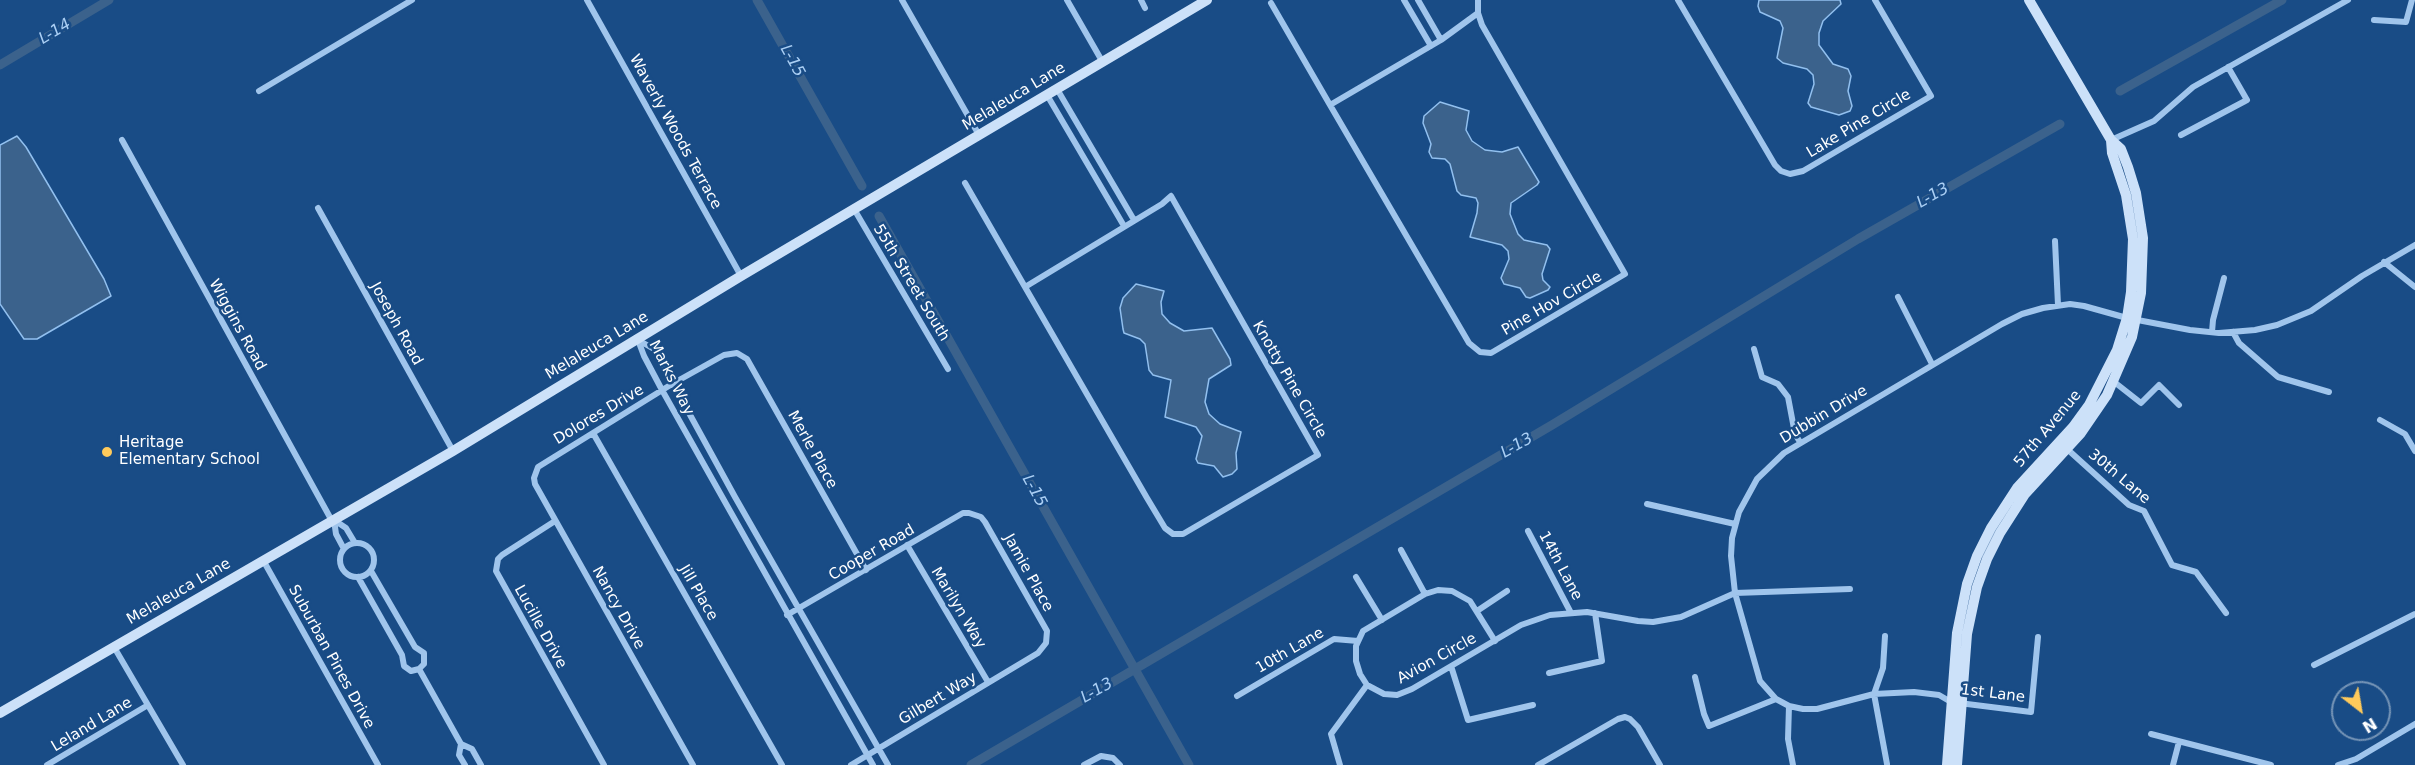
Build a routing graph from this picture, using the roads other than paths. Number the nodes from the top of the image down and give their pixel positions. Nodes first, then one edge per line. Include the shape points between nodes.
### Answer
1 (412, 0) edge
2 (587, 0) edge
3 (902, 0) edge
4 (1067, 0) edge
5 (1141, 0) edge
6 (1207, 0) edge
7 (1404, 0) edge
8 (1418, 0) edge
9 (1478, 0) edge
10 (1678, 0) edge
11 (1875, 0) edge
12 (2029, 0) edge
13 (2348, 0) edge
14 (2412, 0) edge
15 (1271, 3) dead end
16 (1145, 8) dead end
17 (1478, 13) junction
18 (2374, 20) dead end
19 (1441, 40) junction
20 (1431, 46) junction
21 (1102, 61) junction
22 (2228, 67) junction
23 (1057, 89) junction
24 (259, 92) dead end
25 (1047, 95) junction
26 (1330, 105) junction
27 (2181, 135) dead end
28 (980, 136) junction
29 (122, 140) dead end
30 (2111, 140) junction
31 (965, 183) dead end
32 (318, 208) dead end
33 (854, 209) junction
34 (1134, 220) junction
35 (1124, 226) junction
36 (2055, 241) dead end
37 (2415, 245) edge
38 (2384, 262) junction
39 (741, 276) junction
40 (2224, 278) dead end
41 (1025, 286) junction
42 (2415, 287) edge
43 (1898, 297) dead end
44 (2058, 305) junction
45 (2132, 319) junction
46 (2212, 332) junction
47 (2233, 332) junction
48 (638, 340) junction
49 (1754, 349) dead end
50 (730, 353) joint
51 (1932, 364) junction
52 (948, 369) dead end
53 (2109, 378) junction
54 (672, 384) junction
55 (662, 390) junction
56 (2329, 392) dead end
57 (2179, 405) dead end
58 (2380, 420) dead end
59 (593, 433) junction
60 (1800, 442) junction
61 (2063, 445) junction
62 (453, 451) junction
63 (2415, 451) edge
64 (543, 463) joint
65 (735, 497) junction
66 (725, 502) junction
67 (1647, 504) dead end
68 (969, 513) joint
69 (333, 520) junction
70 (555, 521) junction
71 (1735, 524) junction
72 (1528, 531) dead end
73 (355, 543) junction
74 (907, 545) junction
75 (344, 549) junction
76 (1401, 550) dead end
77 (263, 560) junction
78 (866, 570) junction
79 (371, 571) junction
80 (358, 577) junction
81 (1356, 577) dead end
82 (1850, 589) dead end
83 (1507, 591) dead end
84 (1735, 593) junction
85 (1425, 594) junction
86 (799, 610) junction
87 (1477, 611) junction
88 (1571, 613) junction
89 (1595, 613) junction
90 (2226, 613) dead end
91 (2415, 614) edge
92 (787, 615) junction
93 (1382, 620) junction
94 (1885, 636) dead end
95 (2038, 637) dead end
96 (1358, 640) junction
97 (1495, 640) junction
98 (114, 647) junction
99 (1038, 653) joint
100 (2314, 665) dead end
101 (1451, 666) junction
102 (419, 669) junction
103 (1549, 673) dead end
104 (1695, 677) dead end
105 (839, 678) junction
106 (988, 682) junction
107 (1367, 685) junction
108 (828, 686) junction
109 (1874, 694) junction
110 (1237, 696) dead end
111 (1776, 699) junction
112 (1956, 702) junction
113 (148, 705) junction
114 (1533, 705) dead end
115 (1789, 706) junction
116 (0, 713) edge
117 (2415, 724) edge
118 (2151, 734) dead end
119 (2180, 742) junction
120 (461, 744) junction
121 (879, 749) junction
122 (868, 755) junction
123 (1887, 764) edge
124 (2260, 764) edge
125 (47, 765) edge
126 (183, 765) edge
127 (378, 765) edge
128 (465, 765) edge
129 (481, 765) edge
130 (604, 765) edge
131 (693, 765) edge
132 (782, 765) edge
133 (851, 765) edge
134 (873, 765) edge
135 (888, 765) edge
136 (1084, 765) edge
137 (1120, 765) edge
138 (1340, 765) edge
139 (1538, 765) edge
140 (1660, 765) edge
141 (1793, 765) edge
142 (1947, 765) edge
143 (1957, 765) edge
144 (2173, 765) edge
145 (2271, 765) edge
146 (2338, 765) edge

1 - 24 street
2 - 39 street, Waverly Woods Terrace
3 - 28 street
4 - 21 street
5 - 16 street
6 - 21 street, Melaleuca Lane
7 - 20 street
8 - 19 street
9 - 17 street, Pine Hov Circle
10 - 11 street, Lake Pine Circle via 1775,165 1790,174 1803,171 1931,96
12 - 30 street, 57th Avenue
13 - 22 street
14 - 18 street via 2406,22
15 - 26 street, Pine Hov Circle
17 - 19 street
17 - 26 street, Pine Hov Circle via 1625,274 1491,353 1480,352 1469,343
19 - 20 street
20 - 26 street
21 - 23 street, Melaleuca Lane
22 - 27 street via 2247,100
22 - 30 street via 2186,91 2154,121
23 - 25 street, Melaleuca Lane
23 - 34 street
25 - 28 street, Melaleuca Lane
25 - 35 street
28 - 33 street, Melaleuca Lane
29 - 69 street, Wiggins Road
30 - 45 street, 57th Avenue via 2133,239
31 - 41 street, Knotty Pine Circle
32 - 62 street, Joseph Road
33 - 39 street, Melaleuca Lane
33 - 52 street, 55th Street South
34 - 35 street, Knotty Pine Circle
34 - 41 street, Knotty Pine Circle via 1171,196 1318,455 1183,534 1173,534 1147,498
35 - 41 street, Knotty Pine Circle
36 - 44 street
37 - 38 street, Dubbin Drive
38 - 42 street
38 - 47 street, Dubbin Drive via 2298,318
39 - 48 street, Melaleuca Lane
40 - 46 street
43 - 51 street
44 - 45 street, Dubbin Drive via 2084,306
44 - 51 street, Dubbin Drive via 2022,314
45 - 46 street, Dubbin Drive
45 - 53 street, 57th Avenue
46 - 47 street, Dubbin Drive
47 - 56 street via 2239,343 2278,377
48 - 54 street, Marks Way via 654,349
48 - 55 street, Marks Way
48 - 62 street, Melaleuca Lane
49 - 60 street via 1762,377 1778,384 1788,397
50 - 54 street, Dolores Drive
50 - 78 street, Merle Place via 747,359
51 - 60 street, Dubbin Drive
53 - 57 street via 2141,403 2159,385
53 - 61 street, 57th Avenue
54 - 55 street, Dolores Drive
54 - 65 street, Marks Way
55 - 59 street, Dolores Drive
55 - 66 street, Marks Way
58 - 63 street via 2405,434
59 - 64 street, Dolores Drive
59 - 132 street, Jill Place
60 - 71 street, Dubbin Drive via 1757,479
61 - 90 street, 30th Lane via 2129,505 2144,511 2172,565 2196,572
61 - 112 street, 57th Avenue via 2017,488 1977,556 1961,608
62 - 69 street, Melaleuca Lane
64 - 70 street, Nancy Drive via 535,472 535,484
65 - 66 street
65 - 86 street, Marks Way
66 - 92 street, Marks Way
67 - 71 street
68 - 74 street, Cooper Road
68 - 99 street, Jamie Place via 985,522 1047,631 1046,643
69 - 73 street via 346,528
69 - 75 street
69 - 77 street, Melaleuca Lane
70 - 130 street, Lucille Drive via 502,555 496,571
70 - 131 street, Nancy Drive
71 - 84 street, Dubbin Drive via 1731,556
72 - 88 street, 14th Lane
73 - 75 street
73 - 79 street via 365,545 373,553
74 - 78 street, Cooper Road
74 - 106 street, Marilyn Way
75 - 80 street via 340,560 344,570
76 - 85 street
77 - 98 street, Melaleuca Lane
77 - 127 street, Suburban Pines Drive
78 - 86 street, Cooper Road
79 - 80 street
79 - 102 street via 415,647 424,653 425,660
80 - 102 street via 402,655 404,666 411,671
81 - 93 street
82 - 84 street, Avion Circle
83 - 87 street
84 - 89 street, Avion Circle via 1668,620 1638,621
84 - 111 street, Dubbin Drive via 1757,675
85 - 87 street, Avion Circle via 1445,590 1458,593
85 - 93 street, Avion Circle
86 - 92 street, Cooper Road
86 - 105 street, Marks Way
87 - 97 street, Avion Circle
88 - 89 street, Avion Circle
88 - 97 street, Avion Circle via 1536,619
89 - 103 street via 1602,661
91 - 100 street
92 - 108 street, Marks Way
93 - 96 street, Avion Circle via 1363,631
94 - 109 street via 1883,668
95 - 112 street, 1st Lane via 2031,712
96 - 107 street via 1357,668
96 - 110 street, 10th Lane via 1334,639
97 - 101 street, Avion Circle
98 - 113 street
98 - 116 street, Melaleuca Lane
99 - 106 street, Gilbert Way
101 - 107 street, Avion Circle via 1397,695 1384,694
101 - 114 street via 1468,720
102 - 120 street
104 - 111 street via 1709,726
105 - 108 street
105 - 121 street, Marks Way
106 - 121 street, Gilbert Way
107 - 138 street via 1331,734
108 - 122 street, Marks Way
109 - 112 street, Dubbin Drive via 1939,694
109 - 115 street, Dubbin Drive via 1816,709
109 - 123 street
111 - 115 street, Dubbin Drive
112 - 142 street, 57th Avenue
112 - 143 street, 57th Avenue
113 - 125 street, Leland Lane
113 - 126 street
115 - 141 street via 1788,739
117 - 146 street via 2356,759
118 - 119 street
119 - 124 street
119 - 144 street
120 - 128 street via 459,756
120 - 129 street via 472,749
121 - 122 street, Gilbert Way
121 - 135 street, Marks Way
122 - 133 street, Gilbert Way
122 - 134 street, Marks Way
124 - 145 street
136 - 137 street via 1108,756
139 - 140 street via 1625,717 1638,727

